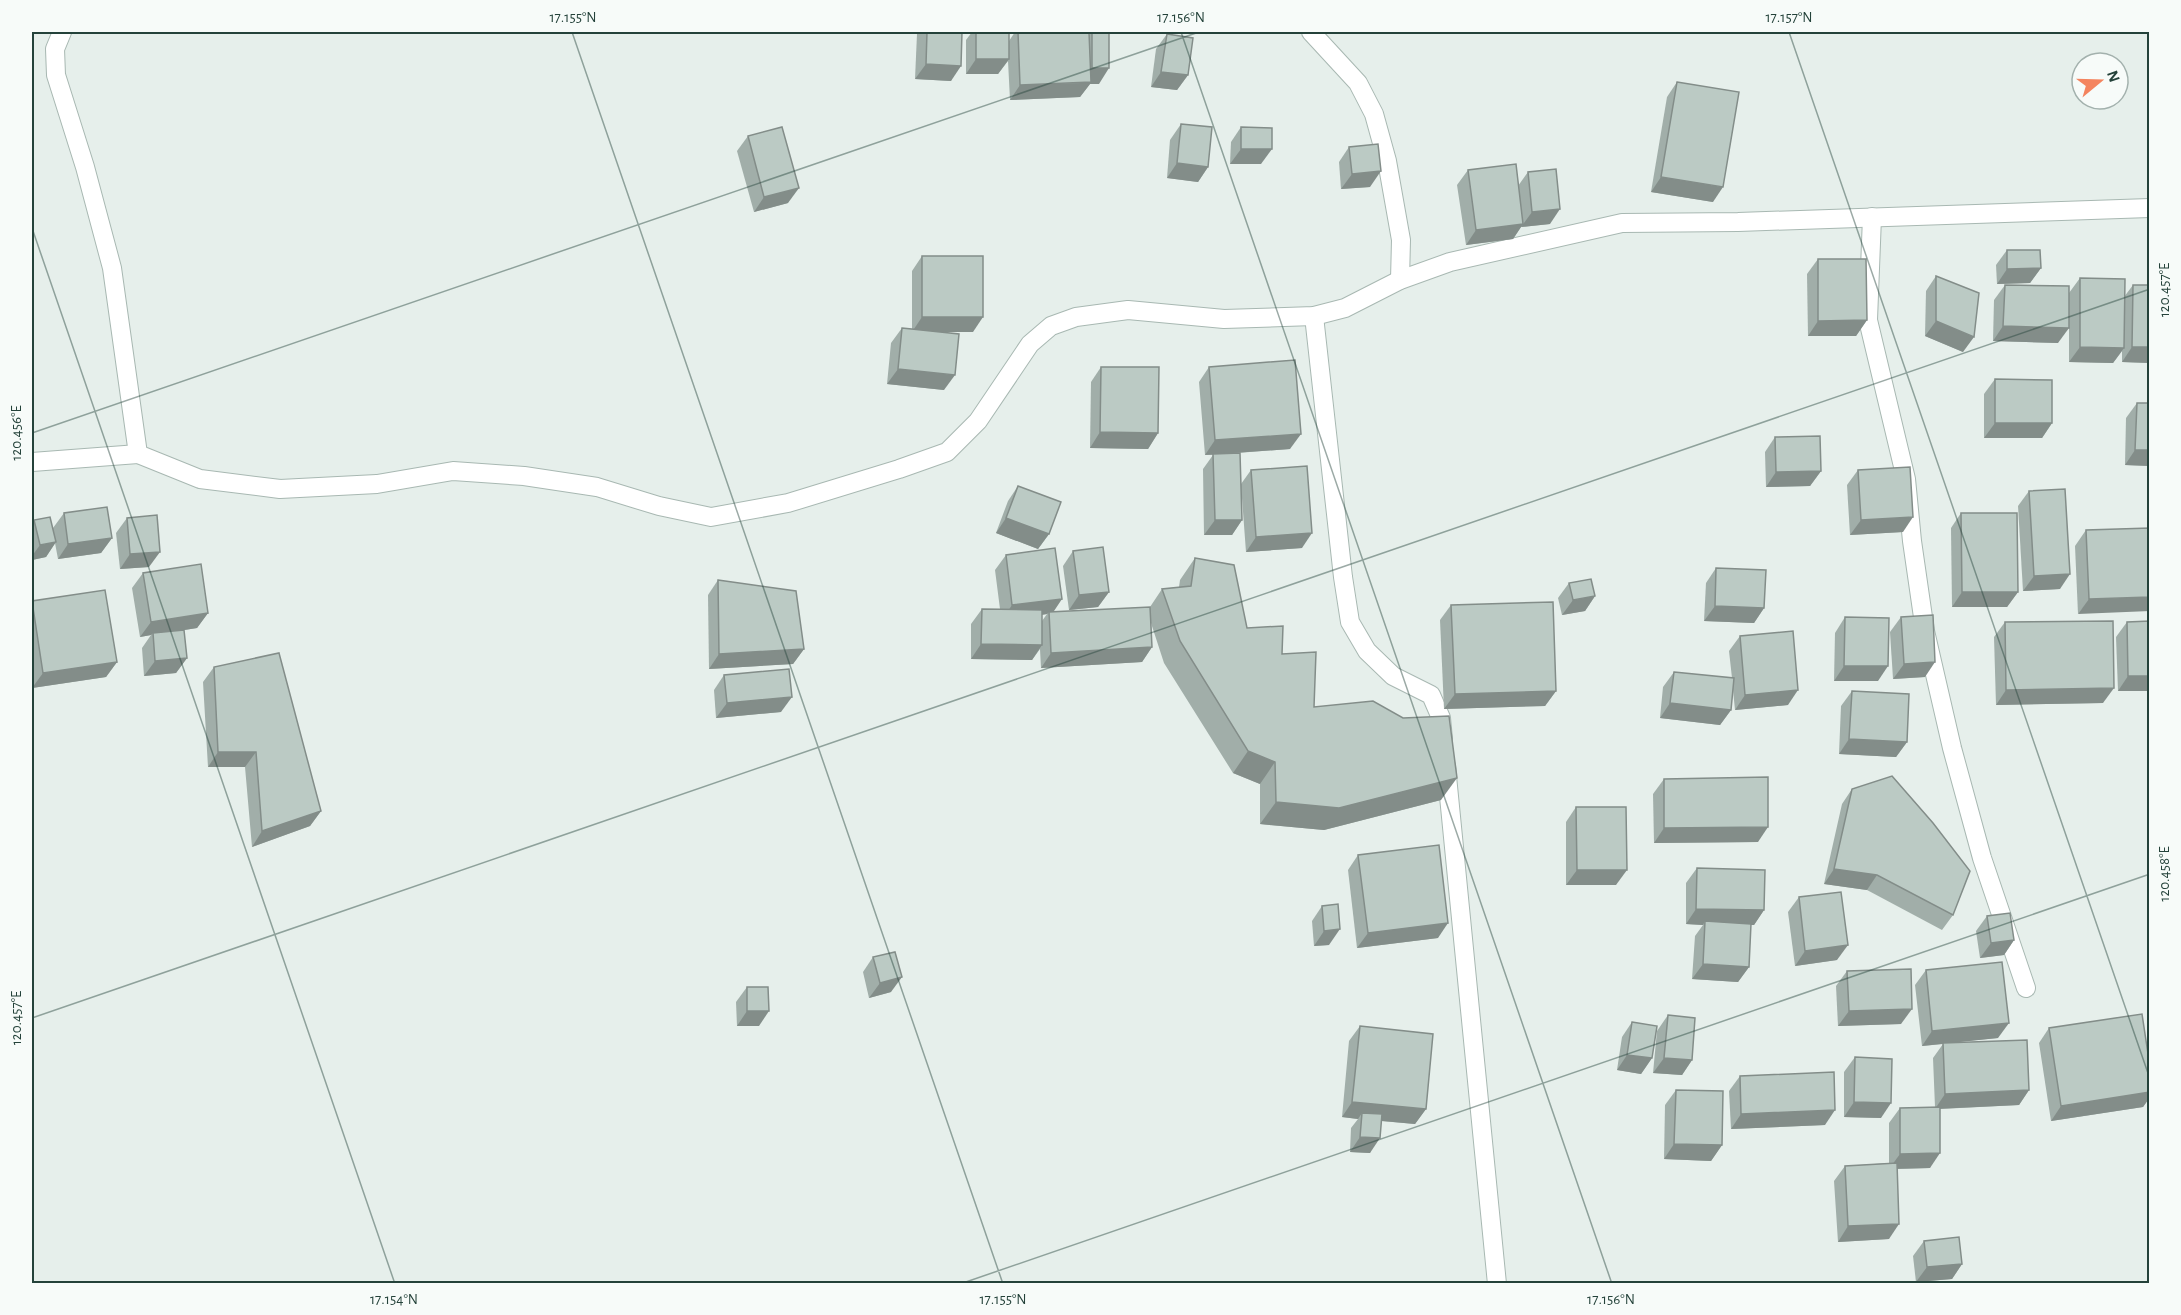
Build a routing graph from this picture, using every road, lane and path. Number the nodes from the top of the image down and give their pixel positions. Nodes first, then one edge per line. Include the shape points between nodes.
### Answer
1 (62, 32) edge
2 (1311, 32) edge
3 (2150, 208) edge
4 (1872, 217) junction
5 (1400, 280) junction
6 (1314, 316) junction
7 (138, 454) junction
8 (32, 462) edge
9 (2026, 988) dead end
10 (1497, 1284) edge

1 - 7 street via 55,49 56,75 112,268
2 - 5 street via 1358,83 1374,114 1401,240
3 - 4 street
4 - 5 street via 1622,223 1450,262
4 - 9 street via 1868,320 1906,479 1925,631 1982,858
5 - 6 street via 1345,308
6 - 7 street via 1224,319 1128,310 1076,317 1051,326 1030,344 978,421 947,452 788,503 711,517 597,487 524,476 453,471 377,484 280,489 200,479
6 - 10 street via 1350,622 1367,651 1393,676 1431,695 1441,718
7 - 8 street

